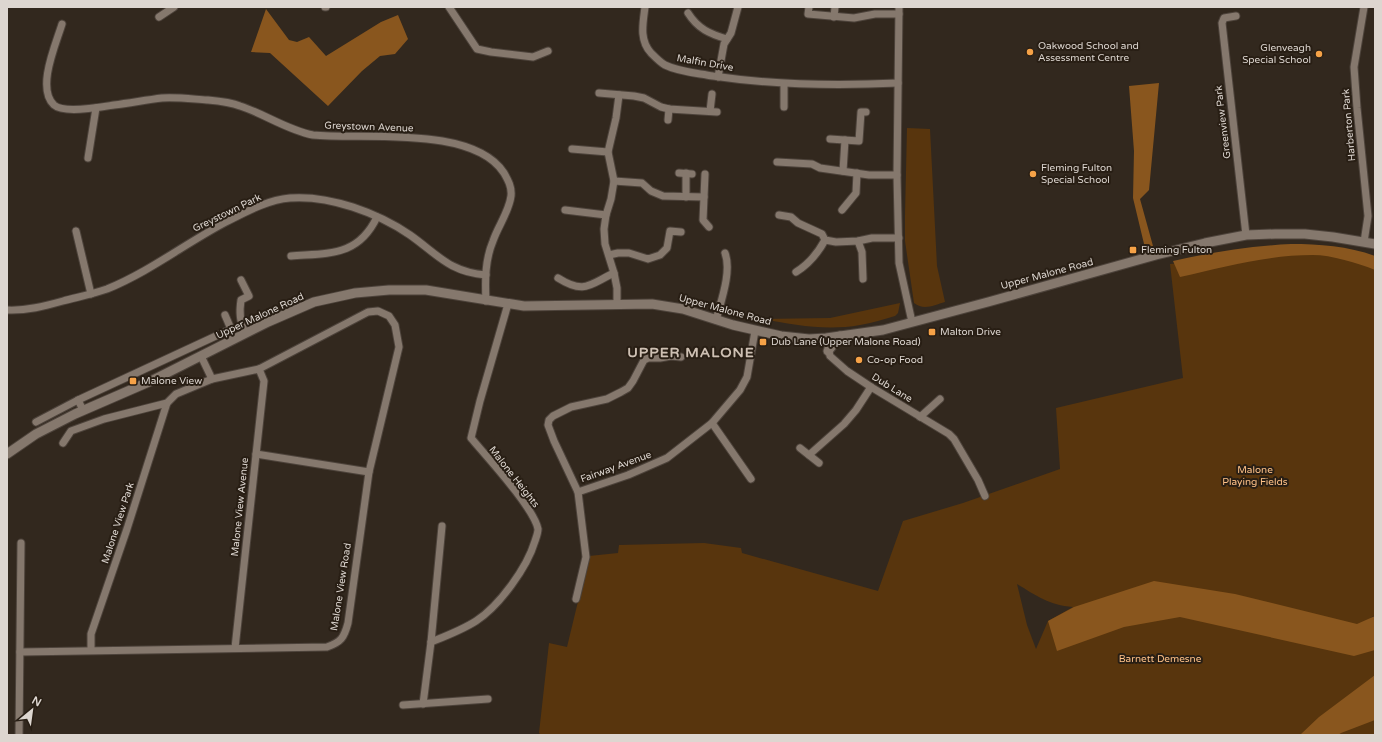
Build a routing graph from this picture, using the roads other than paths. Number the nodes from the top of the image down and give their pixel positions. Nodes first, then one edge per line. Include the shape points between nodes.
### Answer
1 (174, 7) edge
2 (449, 7) edge
3 (645, 7) edge
4 (738, 7) edge
5 (809, 7) edge
6 (835, 7) edge
7 (1364, 7) edge
8 (899, 10) edge
9 (688, 13) dead end
10 (1236, 16) dead end
11 (160, 17) dead end
12 (834, 17) junction
13 (62, 24) dead end
14 (727, 39) junction
15 (548, 51) dead end
16 (718, 77) junction
17 (898, 83) junction
18 (784, 84) junction
19 (599, 93) dead end
20 (712, 94) dead end
21 (619, 95) junction
22 (784, 107) dead end
23 (96, 108) junction
24 (669, 109) junction
25 (866, 112) dead end
26 (668, 120) dead end
27 (830, 139) dead end
28 (845, 140) junction
29 (575, 147) dead end
30 (608, 152) junction
31 (88, 158) dead end
32 (777, 162) dead end
33 (843, 171) junction
34 (685, 173) dead end
35 (857, 173) junction
36 (705, 174) dead end
37 (897, 175) junction
38 (614, 181) junction
39 (686, 197) junction
40 (704, 197) junction
41 (569, 208) dead end
42 (842, 210) dead end
43 (606, 215) junction
44 (779, 215) dead end
45 (377, 217) junction
46 (709, 227) dead end
47 (76, 231) dead end
48 (681, 232) dead end
49 (1246, 235) junction
50 (899, 238) junction
51 (825, 240) junction
52 (858, 241) junction
53 (1364, 242) junction
54 (1375, 244) edge
55 (725, 253) dead end
56 (609, 255) junction
57 (291, 256) dead end
58 (796, 272) dead end
59 (614, 273) junction
60 (486, 275) junction
61 (558, 278) dead end
62 (863, 279) dead end
63 (241, 280) dead end
64 (91, 294) junction
65 (486, 301) junction
66 (508, 304) junction
67 (617, 305) junction
68 (7, 310) edge
69 (225, 315) dead end
70 (716, 320) junction
71 (912, 322) junction
72 (755, 331) junction
73 (245, 333) junction
74 (840, 336) junction
75 (826, 338) junction
76 (828, 350) junction
77 (201, 356) junction
78 (680, 357) dead end
79 (259, 369) junction
80 (212, 379) junction
81 (871, 387) junction
82 (940, 399) dead end
83 (78, 400) junction
84 (167, 403) junction
85 (83, 410) junction
86 (920, 418) junction
87 (36, 422) dead end
88 (712, 424) junction
89 (63, 443) dead end
90 (800, 448) dead end
91 (7, 454) edge
92 (256, 454) junction
93 (809, 455) junction
94 (819, 463) dead end
95 (369, 472) junction
96 (751, 479) dead end
97 (578, 492) junction
98 (984, 496) dead end
99 (442, 526) dead end
100 (21, 543) dead end
101 (576, 600) dead end
102 (431, 642) junction
103 (235, 648) junction
104 (91, 650) junction
105 (20, 652) junction
106 (488, 699) dead end
107 (422, 704) junction
108 (403, 705) dead end
109 (19, 735) edge

1 - 11 street
2 - 15 street via 477,49 533,57
3 - 16 street, Malfin Drive via 642,36 650,53 664,65
4 - 14 street
5 - 12 street via 808,14
6 - 12 street
7 - 53 street, Harberton Park via 1354,67 1368,216
8 - 12 street via 854,18
8 - 17 street
9 - 14 street via 693,22 705,31
10 - 49 street, Greenview Park via 1224,18 1222,23
13 - 23 street, Greystown Avenue via 47,72 49,98 61,108
14 - 16 street
16 - 18 street, Malfin Drive
17 - 18 street, Malfin Drive
17 - 37 street
18 - 22 street
19 - 21 street
20 - 24 street via 714,111
21 - 24 street via 644,98
21 - 30 street
23 - 31 street
23 - 60 street, Greystown Avenue via 162,98 222,102 256,111 299,132 313,135 434,139 479,152 502,170 511,189 508,207 487,256
24 - 26 street
25 - 28 street via 861,112 859,141
27 - 28 street
28 - 33 street
29 - 30 street
30 - 38 street
32 - 33 street via 812,164 820,168
33 - 35 street
34 - 39 street
35 - 37 street
35 - 42 street via 856,193
36 - 40 street
37 - 50 street
38 - 39 street via 642,183 651,191 663,196
38 - 43 street
39 - 40 street
40 - 46 street via 703,220
41 - 43 street
43 - 56 street via 604,236
44 - 51 street via 791,217 822,234
45 - 57 street via 363,238 339,252
45 - 60 street, Greystown Park via 398,227 459,270
45 - 64 street, Greystown Park via 329,200 291,198 272,202 239,215 128,279
47 - 64 street
48 - 56 street via 670,232 667,248 660,255 648,259 629,253
49 - 53 main road, Upper Malone Road via 1305,234
49 - 71 main road, Upper Malone Road via 1156,255
50 - 52 street
50 - 71 street via 899,263
51 - 52 street
51 - 58 street via 806,266
52 - 62 street via 862,252
53 - 54 main road, Upper Malone Road
55 - 70 street via 728,260 724,290
56 - 59 street
59 - 61 street via 591,286 583,287
59 - 67 street
60 - 65 street, Greystown Avenue
63 - 73 street via 249,296 241,300 239,312
64 - 68 street, Greystown Park via 35,308
65 - 66 main road, Upper Malone Road
65 - 73 main road, Upper Malone Road via 426,290 355,293 314,302
66 - 67 main road, Upper Malone Road via 547,307
66 - 102 street, Malone Heights via 472,438 520,498 533,517 538,530 534,546 516,579 492,608 462,629
67 - 70 main road, Upper Malone Road via 668,306
69 - 83 street, Upper Malone Road via 231,329
70 - 72 main road, Upper Malone Road
71 - 74 main road, Upper Malone Road
72 - 75 main road, Upper Malone Road via 809,339
72 - 88 street, Fairway Avenue via 747,377 740,390
73 - 77 main road, Upper Malone Road
74 - 75 main road, Upper Malone Road
74 - 76 main road
75 - 76 street
76 - 81 street, Dub Lane via 834,360
77 - 80 street
77 - 85 main road, Upper Malone Road
78 - 97 street via 648,358 644,360 628,388 607,400 571,407 553,416 548,425
79 - 80 street
79 - 92 street, Malone View Avenue via 264,381
79 - 95 street, Malone View Road via 368,312 378,311 389,316 396,325 399,347
80 - 84 street via 176,394
81 - 86 street, Dub Lane
81 - 93 street via 844,424
82 - 86 street
83 - 85 street
83 - 87 street, Upper Malone Road
84 - 89 street via 104,419 71,431
84 - 104 street, Malone View Park via 91,634
85 - 91 main road, Upper Malone Road via 36,434
86 - 98 street, Dub Lane via 954,439 978,480
88 - 96 street
88 - 97 street, Fairway Avenue via 667,458
90 - 93 street
92 - 95 street
92 - 103 street, Malone View Avenue
93 - 94 street
95 - 103 street, Malone View Road via 345,634 338,643 326,647
97 - 101 street via 586,557
99 - 102 street
100 - 105 street
102 - 107 street
103 - 104 street, Malone View Road
104 - 105 street, Malone View Road
105 - 109 street
106 - 107 street
107 - 108 street

